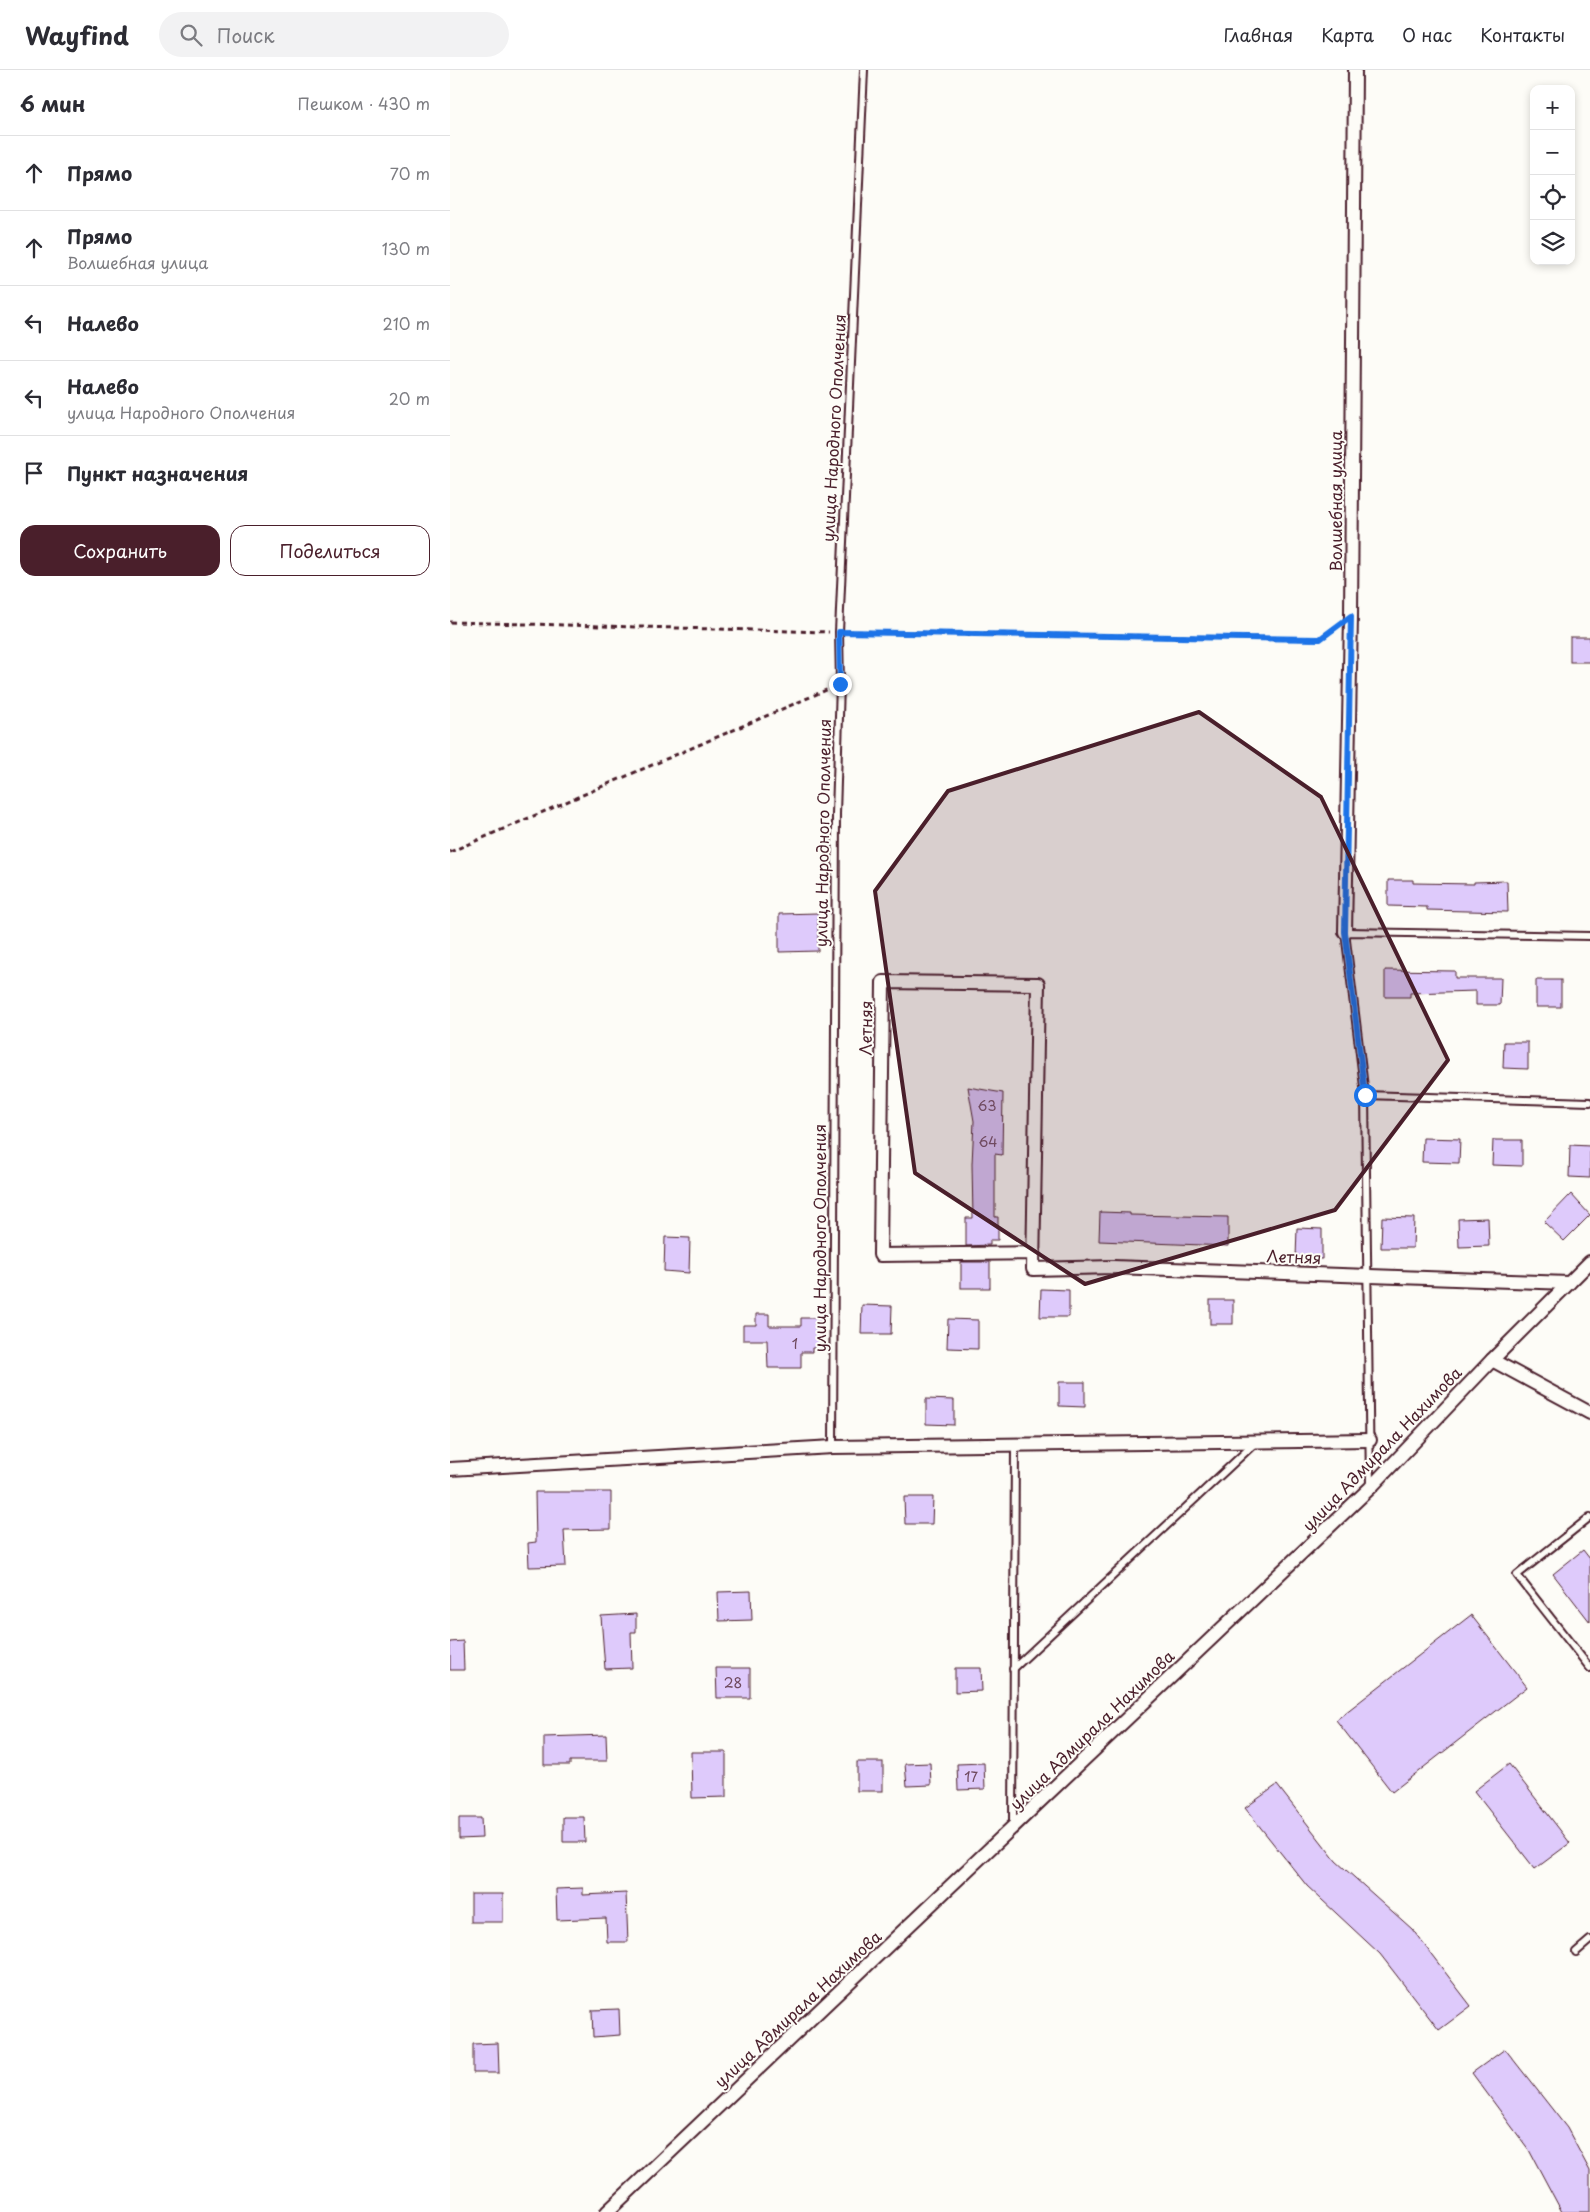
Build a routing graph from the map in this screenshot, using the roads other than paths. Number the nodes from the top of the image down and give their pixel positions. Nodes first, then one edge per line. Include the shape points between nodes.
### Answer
1 (864, 70) edge
2 (1355, 70) edge
3 (1345, 932) junction
4 (1590, 936) edge
5 (1365, 1095) junction
6 (1590, 1102) edge
7 (1034, 1254) junction
8 (1590, 1262) edge
9 (1367, 1276) junction
10 (1569, 1283) junction
11 (1492, 1360) junction
12 (1590, 1413) edge
13 (1370, 1440) junction
14 (1255, 1443) junction
15 (1015, 1446) junction
16 (833, 1448) junction
17 (450, 1469) edge
18 (1370, 1488) junction
19 (1590, 1517) edge
20 (1590, 1668) edge
21 (1014, 1669) junction
22 (1013, 1828) junction
23 (1590, 1940) edge
24 (1576, 1952) dead end
25 (607, 2212) edge

1 - 16 lane, улица Народного Ополчения via 839,632
2 - 3 street, Волшебная улица
3 - 4 lane
3 - 5 lane
5 - 6 lane
5 - 9 lane
7 - 7 street, Летняя via 1038,984 883,982 880,1255
7 - 9 street, Летняя via 1033,1269 1113,1268
8 - 10 street, улица Адмирала Нахимова
9 - 10 street, Летняя
9 - 13 lane
10 - 11 street, улица Адмирала Нахимова
11 - 12 street
11 - 18 street, улица Адмирала Нахимова
13 - 14 street
13 - 18 lane
14 - 15 street
14 - 21 lane
15 - 16 street
15 - 21 lane
16 - 17 street
18 - 22 street, улица Адмирала Нахимова
19 - 20 lane via 1517,1575
21 - 22 lane
22 - 25 street, улица Адмирала Нахимова
23 - 24 lane

